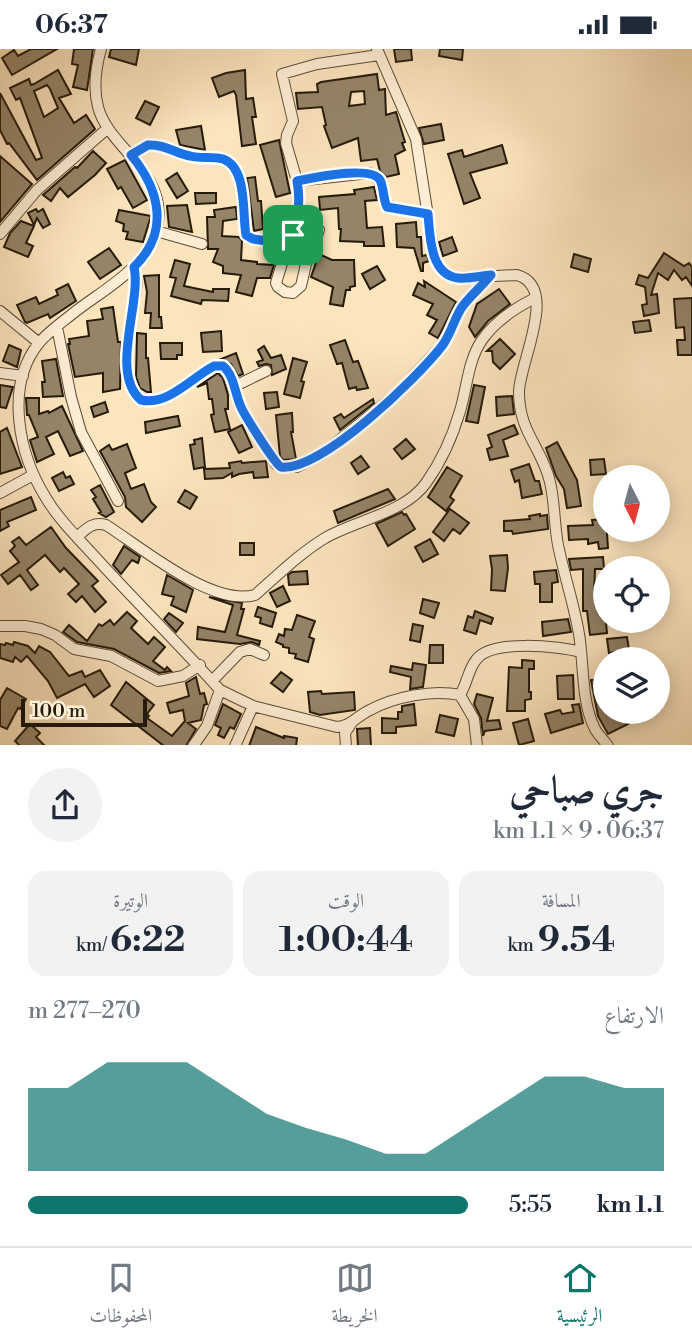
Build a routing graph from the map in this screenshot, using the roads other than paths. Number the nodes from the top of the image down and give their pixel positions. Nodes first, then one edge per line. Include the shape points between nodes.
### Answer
1 (101, 49) edge
2 (378, 52) edge
3 (108, 128) junction
4 (131, 155) junction
5 (297, 181) junction
6 (428, 214) junction
7 (319, 230) dead end
8 (156, 231) junction
9 (0, 234) edge
10 (202, 244) dead end
11 (288, 244) junction
12 (134, 267) junction
13 (491, 275) junction
14 (536, 297) junction
15 (0, 311) edge
16 (57, 327) junction
17 (39, 343) junction
18 (266, 371) dead end
19 (0, 373) edge
20 (23, 376) junction
21 (233, 387) junction
22 (33, 475) junction
23 (0, 493) edge
24 (118, 501) dead end
25 (78, 537) junction
26 (0, 626) edge
27 (582, 652) junction
28 (264, 656) dead end
29 (200, 665) junction
30 (212, 681) junction
31 (220, 689) junction
32 (460, 695) junction
33 (253, 706) junction
34 (351, 724) junction
35 (193, 745) edge
36 (234, 745) edge
37 (346, 745) edge
38 (477, 745) edge
39 (608, 745) edge

1 - 3 street via 96,95
2 - 5 street via 282,74 293,121 286,143
2 - 6 street via 416,139
3 - 4 street
3 - 9 street via 37,190
4 - 8 street via 146,174 156,200
4 - 11 street via 153,145 189,156 223,159 235,168 241,184 246,235
5 - 6 street via 369,173 379,178 387,207
5 - 11 street via 299,207
6 - 13 street via 439,267 456,278
7 - 11 street via 301,286 293,293 280,290 276,283
8 - 10 street
8 - 12 street
12 - 16 street
12 - 21 street via 127,361 137,397 146,401 165,397 219,366 226,369
13 - 14 street via 525,277
13 - 21 street via 463,305 444,343 398,393 306,464 288,468 276,464
14 - 25 street via 492,327 480,342 454,428 419,492 327,537 255,595 202,585 171,570 106,525 90,526
14 - 27 street via 535,326 519,384 520,408 549,478 558,547
15 - 17 street
16 - 17 street
16 - 24 street via 81,432
17 - 20 street
18 - 21 street
19 - 20 street
20 - 22 street via 19,422
22 - 23 street
22 - 25 street via 45,498
25 - 29 street
26 - 29 street via 41,629 74,649 111,656 158,681 183,676
27 - 32 street via 520,646 486,653 477,658
27 - 39 street via 590,713
28 - 30 street via 250,649 240,652
29 - 30 street
30 - 31 street
31 - 33 street
31 - 35 street via 207,726
32 - 34 street via 425,693 372,709
32 - 38 street via 474,719
33 - 34 street via 337,727
33 - 36 street
34 - 37 street via 345,733

